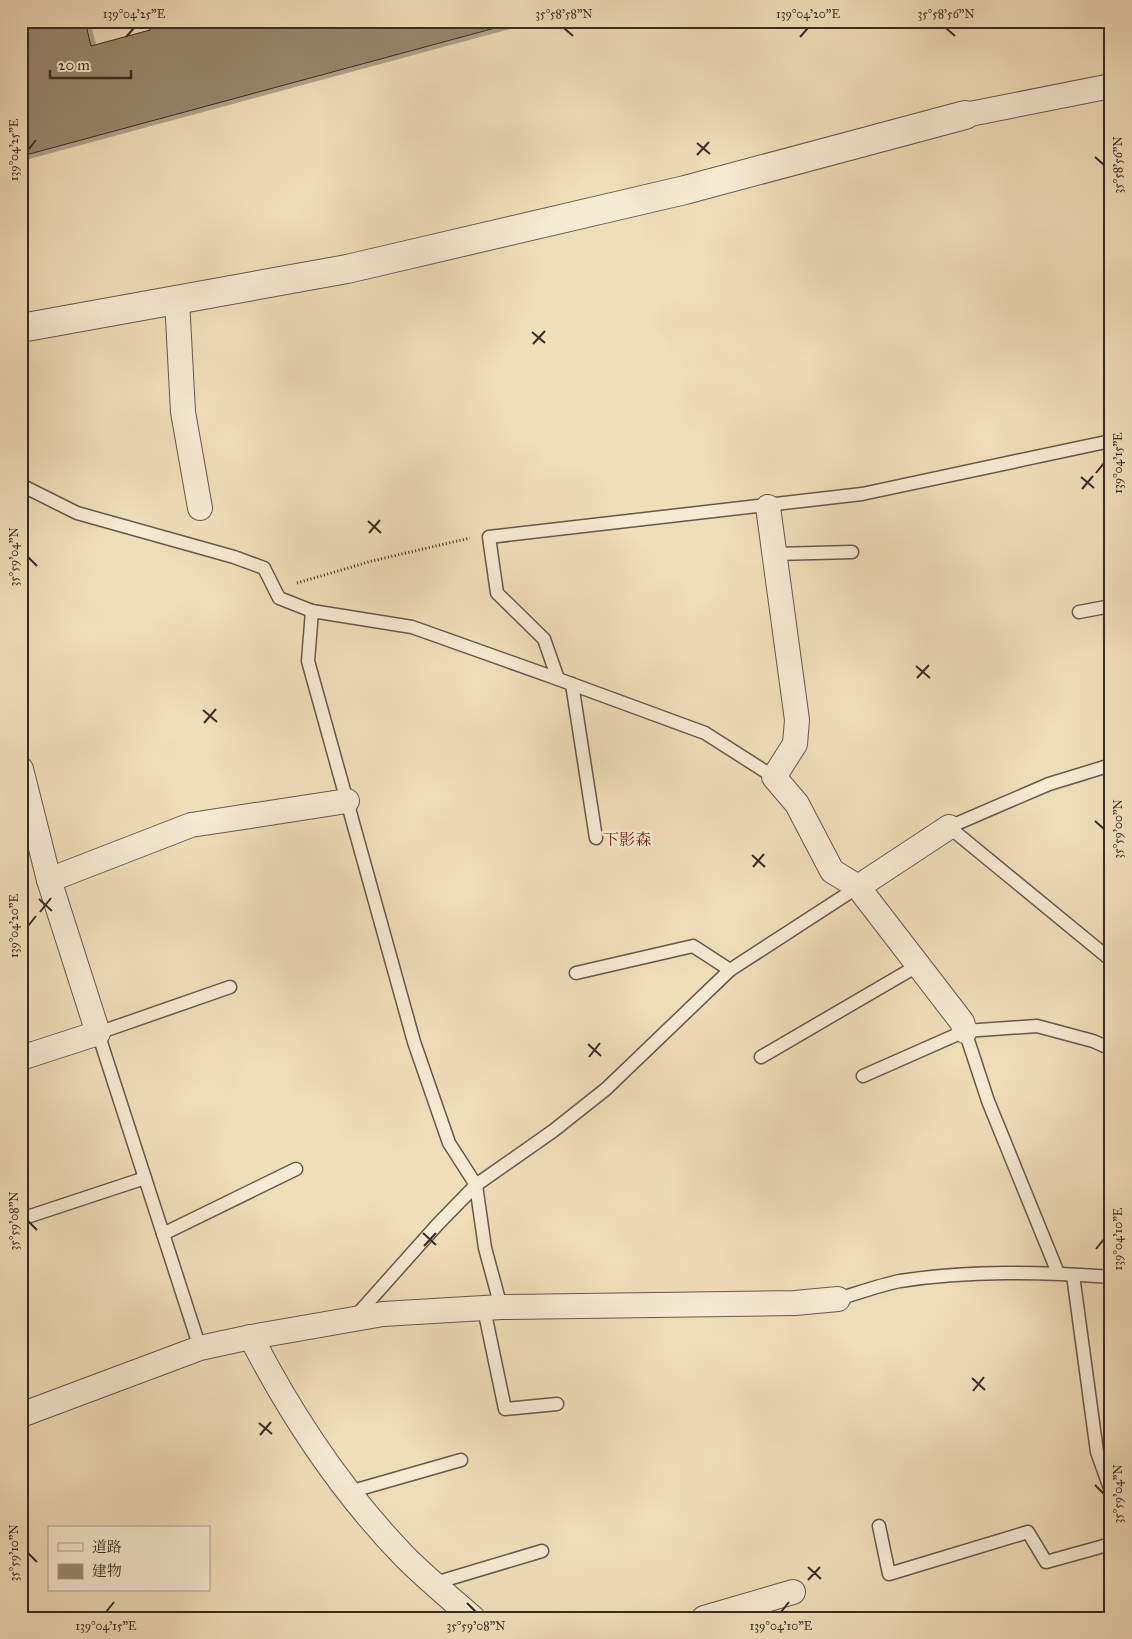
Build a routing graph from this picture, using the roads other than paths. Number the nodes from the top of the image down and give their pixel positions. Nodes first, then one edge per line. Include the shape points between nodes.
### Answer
1 (1111, 86) edge
2 (965, 115) joint
3 (177, 300) junction
4 (21, 328) edge
5 (1109, 443) edge
6 (21, 485) edge
7 (768, 506) junction
8 (200, 508) dead end
9 (852, 552) dead end
10 (775, 554) junction
11 (1111, 606) edge
12 (312, 611) junction
13 (1079, 612) dead end
14 (558, 678) junction
15 (572, 684) junction
16 (1111, 765) edge
17 (21, 768) edge
18 (774, 777) junction
19 (347, 801) junction
20 (949, 827) junction
21 (596, 838) dead end
22 (49, 880) junction
23 (858, 887) junction
24 (1111, 960) edge
25 (917, 966) junction
26 (730, 970) junction
27 (576, 972) dead end
28 (230, 987) dead end
29 (965, 1032) junction
30 (98, 1033) junction
31 (1111, 1048) edge
32 (761, 1057) dead end
33 (21, 1058) edge
34 (863, 1076) dead end
35 (296, 1169) dead end
36 (145, 1178) junction
37 (476, 1185) junction
38 (21, 1219) edge
39 (163, 1234) junction
40 (1058, 1274) junction
41 (1073, 1275) junction
42 (1111, 1277) edge
43 (838, 1299) joint
44 (493, 1308) junction
45 (353, 1320) junction
46 (251, 1337) junction
47 (200, 1348) junction
48 (557, 1404) dead end
49 (21, 1415) edge
50 (461, 1460) dead end
51 (1111, 1491) edge
52 (349, 1492) junction
53 (879, 1526) dead end
54 (1111, 1544) edge
55 (542, 1551) dead end
56 (434, 1583) junction
57 (793, 1592) dead end
58 (473, 1618) edge
59 (704, 1618) edge

1 - 2 street
2 - 3 street via 685,190 347,269
3 - 4 street
3 - 8 street via 183,412
5 - 7 lane via 862,494
6 - 12 lane via 77,513 264,568 279,598
7 - 10 street
7 - 14 lane via 489,537 497,593 544,639
9 - 10 lane
10 - 18 street via 797,720 795,744
11 - 13 lane
12 - 14 lane via 412,628
12 - 19 lane via 308,661
14 - 15 lane
15 - 18 lane via 706,733
15 - 21 lane
16 - 20 lane via 1049,784
17 - 22 street
18 - 23 street via 797,804 832,871
19 - 22 street via 191,825
19 - 37 lane via 414,1042 449,1142
20 - 23 street
20 - 24 lane
22 - 30 street
23 - 25 street
23 - 26 lane
25 - 29 street via 962,1022
25 - 32 lane
26 - 27 lane via 693,946
26 - 37 lane via 606,1089
28 - 30 lane
29 - 31 lane via 1037,1026
29 - 34 lane
29 - 40 lane via 988,1100
30 - 33 street
30 - 36 lane
35 - 39 lane
36 - 38 lane
36 - 39 lane
37 - 44 lane
37 - 45 lane
39 - 47 lane
40 - 41 lane
40 - 43 lane via 980,1272 899,1281
41 - 42 lane
41 - 51 lane via 1097,1452
43 - 44 street via 795,1303
44 - 45 street via 383,1314
44 - 48 lane via 506,1409
45 - 46 street
46 - 47 street
46 - 52 street via 308,1437
47 - 49 street
50 - 52 lane
52 - 56 street via 406,1558
53 - 54 lane via 889,1574 1028,1532 1046,1562
55 - 56 lane
56 - 58 street
57 - 59 street

